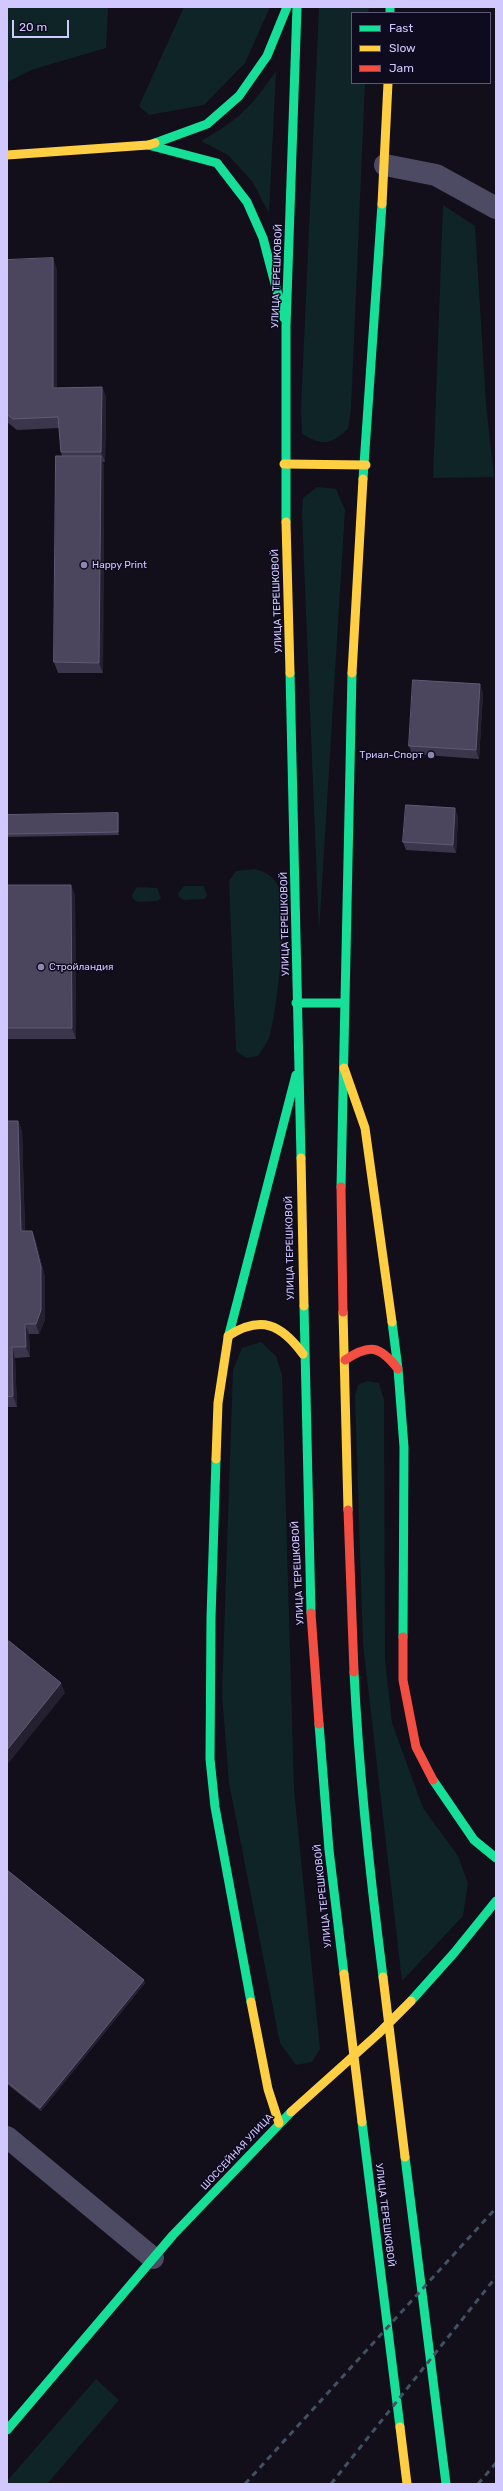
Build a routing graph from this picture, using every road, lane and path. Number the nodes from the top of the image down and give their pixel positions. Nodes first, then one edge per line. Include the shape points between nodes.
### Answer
1 (286, 7) edge
2 (297, 7) edge
3 (388, 84) edge
4 (148, 145) junction
5 (7, 155) edge
6 (385, 165) junction
7 (496, 208) edge
8 (286, 326) junction
9 (284, 464) junction
10 (366, 465) junction
11 (296, 1003) junction
12 (344, 1003) junction
13 (343, 1067) junction
14 (298, 1068) junction
15 (228, 1336) junction
16 (303, 1354) junction
17 (345, 1360) junction
18 (398, 1370) junction
19 (496, 1858) edge
20 (496, 1901) edge
21 (279, 2124) junction
22 (7, 2137) edge
23 (153, 2258) junction
24 (7, 2430) edge
25 (407, 2484) edge
26 (446, 2484) edge

1 - 4 main road via 268,56 239,96 207,124
2 - 8 main road, УЛИЦА ТЕРЕШКОВОЙ
3 - 6 main road
4 - 5 main road
4 - 8 main road via 217,163 247,202 263,238
6 - 7 street via 436,175
6 - 10 main road
8 - 9 main road, УЛИЦА ТЕРЕШКОВОЙ
9 - 10 main road
9 - 11 main road, УЛИЦА ТЕРЕШКОВОЙ
10 - 12 main road via 355,591
11 - 12 main road
11 - 14 main road, УЛИЦА ТЕРЕШКОВОЙ
12 - 13 main road
13 - 17 main road via 341,1201
13 - 18 main road via 365,1128
14 - 15 main road
14 - 16 main road, УЛИЦА ТЕРЕШКОВОЙ
15 - 16 main road via 239,1328 264,1324 279,1328 291,1337
15 - 21 main road via 218,1403 213,1504 210,1759 215,1807 255,2029 268,2089
16 - 25 main road, УЛИЦА ТЕРЕШКОВОЙ via 309,1593 319,1736 337,1923
17 - 18 main road via 364,1349 376,1349 387,1354
17 - 26 main road via 346,1491 357,1733 375,1919
18 - 19 main road via 404,1447 403,1680 408,1717 416,1747 439,1791 474,1840
20 - 21 main road, ШОССЕЙНАЯ УЛИЦА via 467,1938 378,2034
21 - 23 main road, ШОССЕЙНАЯ УЛИЦА
22 - 23 street
23 - 24 main road, ШОССЕЙНАЯ УЛИЦА

